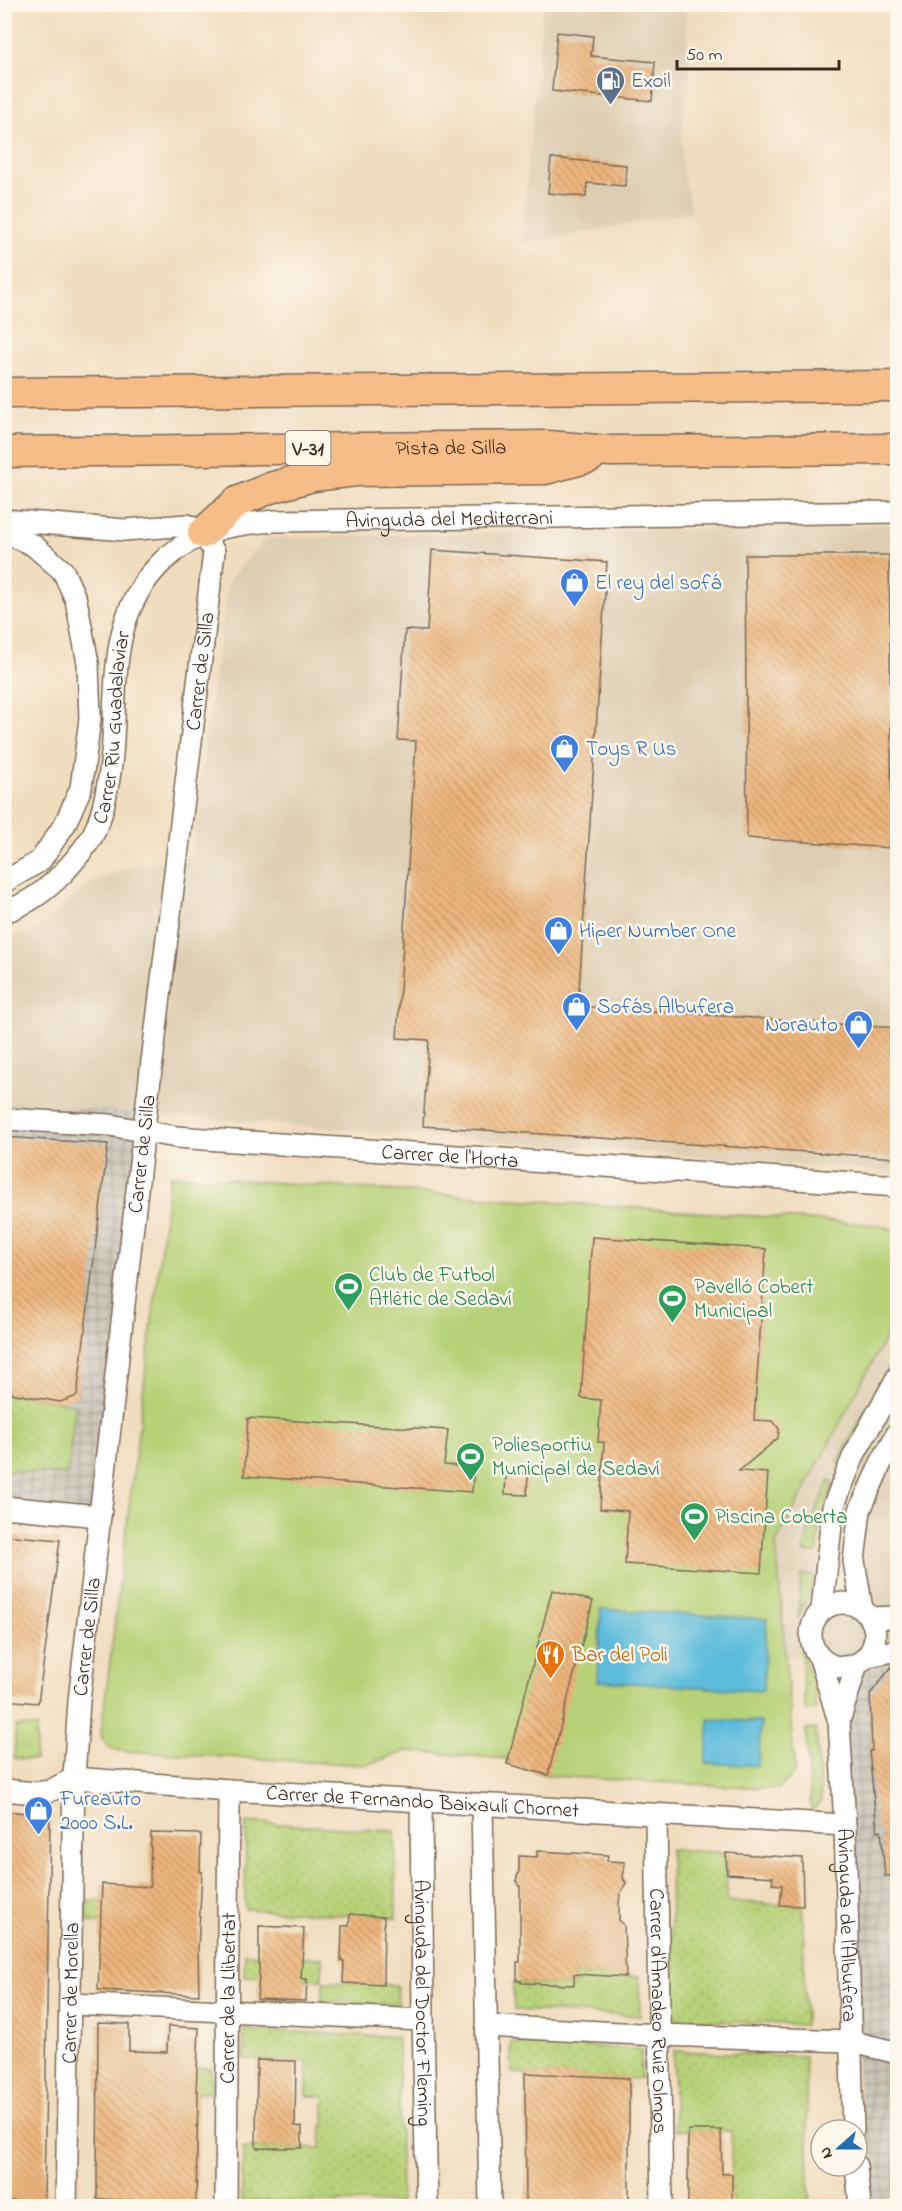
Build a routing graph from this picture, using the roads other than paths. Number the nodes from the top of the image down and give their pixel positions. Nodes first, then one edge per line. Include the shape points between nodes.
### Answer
1 (897, 386) edge
2 (4, 393) edge
3 (897, 449) edge
4 (610, 451) junction
5 (4, 452) edge
6 (897, 512) edge
7 (4, 520) edge
8 (4, 532) edge
9 (203, 533) junction
10 (4, 882) edge
11 (4, 912) edge
12 (4, 1119) edge
13 (144, 1131) junction
14 (897, 1186) edge
15 (897, 1376) edge
16 (897, 1432) edge
17 (4, 1507) edge
18 (99, 1516) junction
19 (822, 1609) junction
20 (866, 1613) junction
21 (897, 1617) edge
22 (897, 1650) edge
23 (820, 1658) junction
24 (862, 1660) junction
25 (839, 1722) junction
26 (75, 1778) junction
27 (4, 1790) edge
28 (229, 1790) junction
29 (421, 1801) junction
30 (482, 1805) junction
31 (656, 1815) junction
32 (844, 1825) junction
33 (70, 2004) junction
34 (228, 2012) junction
35 (423, 2020) junction
36 (486, 2026) junction
37 (659, 2035) junction
38 (849, 2041) junction
39 (897, 2053) edge
40 (852, 2118) edge
41 (857, 2178) edge
42 (66, 2206) edge
43 (226, 2206) edge
44 (427, 2206) edge
45 (490, 2206) edge
46 (662, 2206) edge
47 (860, 2206) edge

1 - 2 highway
3 - 4 highway, Pista de Silla / V-31
4 - 5 highway, Pista de Silla / V-31 via 548,446
4 - 9 highway via 545,469 356,471 313,476 237,502
6 - 9 street, Avinguda del Mediterrani via 275,521 238,523
7 - 9 street, Avinguda del Mediterrani via 125,530 187,525
8 - 10 street, Carrer Riu Guadalaviar via 33,545 63,571 76,600 88,663 90,719 81,788 65,824 40,861
9 - 11 street, Carrer Riu Guadalaviar via 155,569 131,604 117,662 111,772 93,835 52,884 23,906
9 - 13 street, Carrer de Silla via 214,552
12 - 13 street, Carrer de l'Horta via 110,1125
13 - 14 street, Carrer de l'Horta via 188,1138
13 - 18 street, Carrer de Silla
15 - 19 street via 854,1455 833,1507
16 - 20 street via 860,1510 854,1561
17 - 18 street
18 - 26 street, Carrer de Silla via 79,1701
19 - 20 street via 842,1602
19 - 23 street via 815,1617 810,1638
20 - 21 street
20 - 24 street via 875,1637 873,1647
22 - 24 street
23 - 24 street via 837,1667
23 - 25 street, Avinguda de l'Albufera
24 - 25 street, Avinguda de l'Albufera
25 - 32 street, Avinguda de l'Albufera
26 - 27 street via 50,1791
26 - 28 street, Carrer de Fernando Baixaulí Chornet
26 - 33 street, Carrer de Morella
28 - 29 street, Carrer de Fernando Baixaulí Chornet
28 - 34 street, Carrer de la Llibertat
29 - 30 street, Carrer de Fernando Baixaulí Chornet
29 - 35 street, Avinguda del Doctor Fleming
30 - 31 street, Carrer de Fernando Baixaulí Chornet
30 - 36 street
31 - 32 street, Carrer de Fernando Baixaulí Chornet
31 - 37 street, Carrer d'Amadeo Ruiz Olmos
32 - 38 street, Avinguda de l'Albufera
33 - 34 street
33 - 42 street, Carrer de Morella
34 - 35 street
34 - 43 street, Carrer de la Llibertat
35 - 44 street, Avinguda del Doctor Fleming
36 - 37 street
36 - 45 street
37 - 38 street
37 - 46 street, Carrer d'Amadeo Ruiz Olmos
38 - 39 street
38 - 40 street, Avinguda de l'Albufera
41 - 47 street

